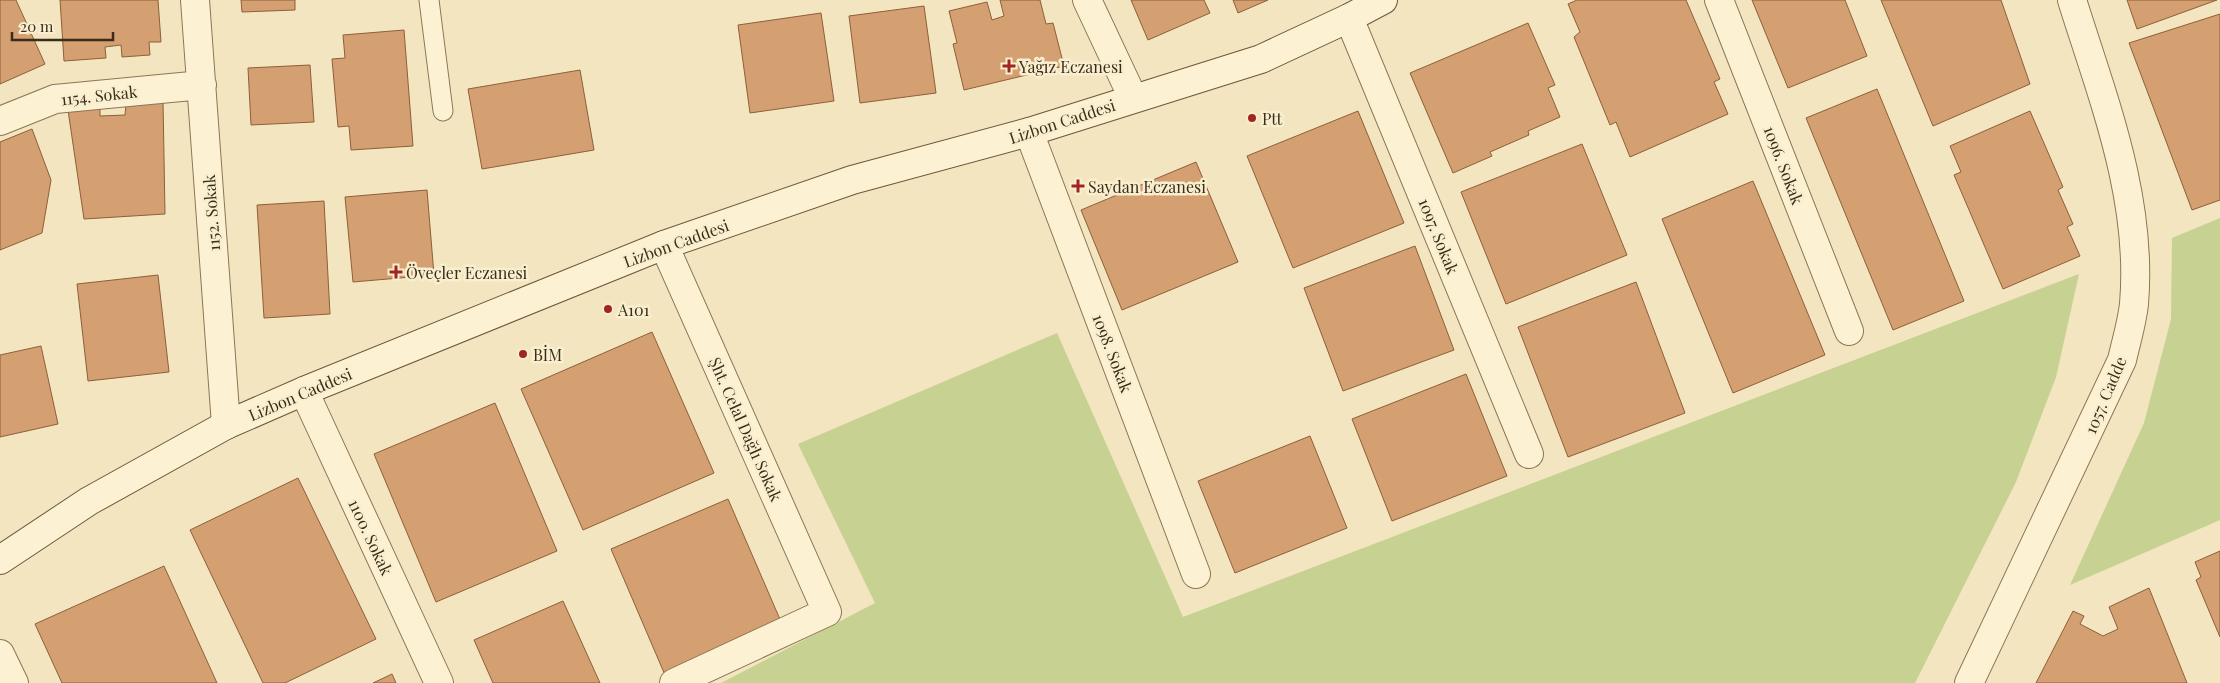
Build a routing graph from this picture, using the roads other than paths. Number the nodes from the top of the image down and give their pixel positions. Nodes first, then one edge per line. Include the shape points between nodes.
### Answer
1 (195, 0) edge
2 (429, 0) edge
3 (1087, 0) edge
4 (1383, 0) edge
5 (1720, 0) edge
6 (2072, 0) edge
7 (1349, 18) junction
8 (202, 85) junction
9 (1133, 98) junction
10 (444, 111) dead end
11 (0, 120) edge
12 (1029, 132) junction
13 (664, 245) junction
14 (1849, 331) dead end
15 (304, 391) junction
16 (226, 425) junction
17 (1529, 454) dead end
18 (0, 560) edge
19 (1196, 574) dead end
20 (0, 654) edge
21 (14, 683) edge
22 (439, 683) edge
23 (674, 683) edge
24 (1969, 683) edge

1 - 8 street, 1152. Sokak
2 - 10 lane
3 - 9 street
4 - 7 street, Lizbon Caddesi
5 - 14 street, 1096. Sokak
6 - 24 street, 1057. Cadde via 2119,150 2130,200 2136,253 2134,306 2122,360
7 - 9 street, Lizbon Caddesi via 1260,59
7 - 17 street, 1097. Sokak
8 - 11 street, 1154. Sokak via 55,98
8 - 16 street, 1152. Sokak
9 - 12 street, Lizbon Caddesi
12 - 13 street, Lizbon Caddesi via 852,180
12 - 19 street, 1098. Sokak
13 - 15 street, Lizbon Caddesi
13 - 23 street, Şht. Celal Dağlı Sokak via 827,612
15 - 16 street, Lizbon Caddesi
15 - 22 street, 1100. Sokak
16 - 18 street, Lizbon Caddesi via 89,502
20 - 21 street

